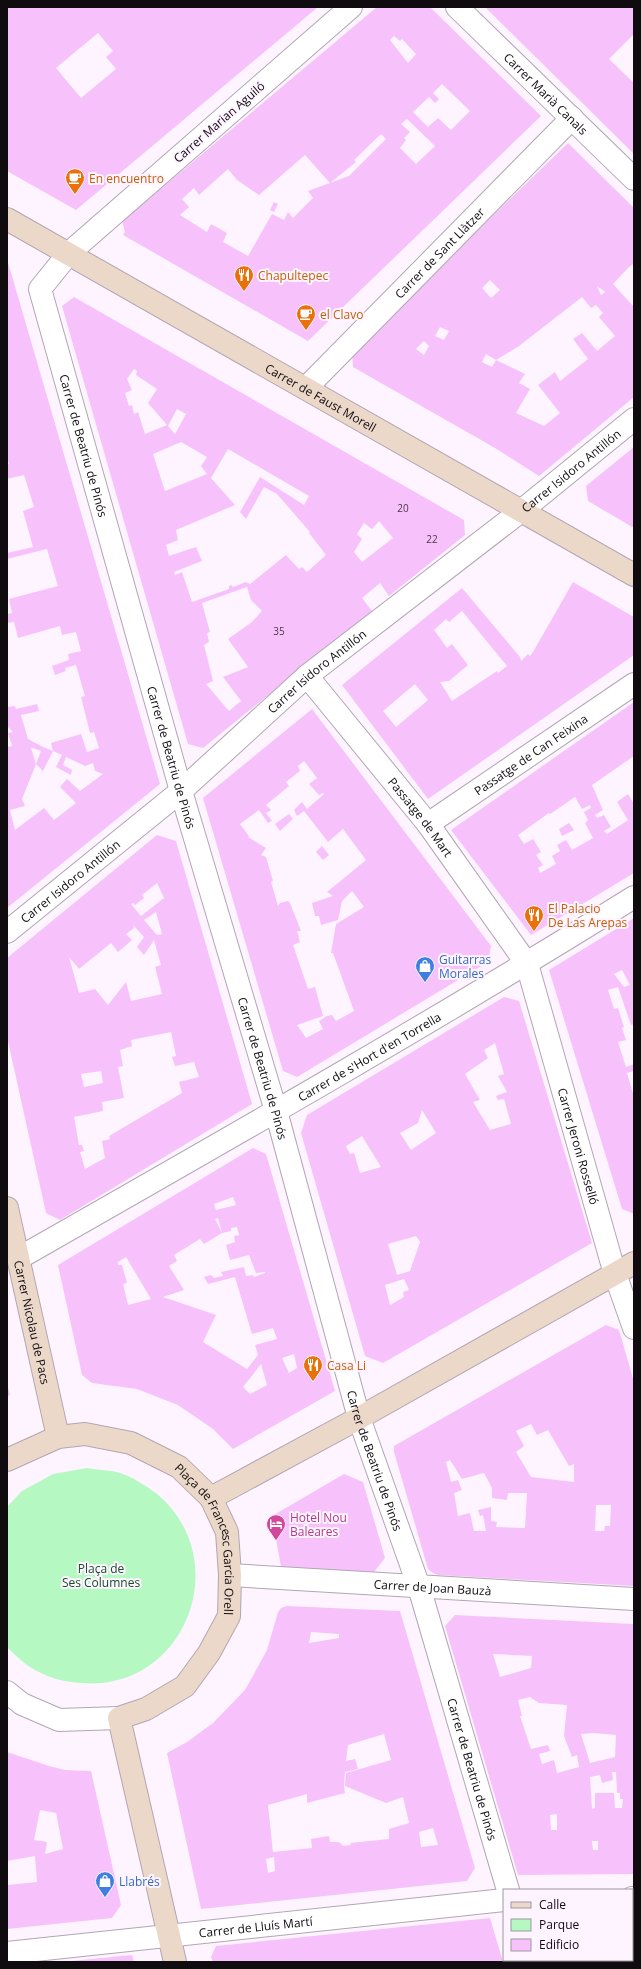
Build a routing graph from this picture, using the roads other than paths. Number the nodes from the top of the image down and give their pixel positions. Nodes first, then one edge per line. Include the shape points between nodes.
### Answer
1 (351, 7) edge
2 (457, 7) edge
3 (572, 118) junction
4 (634, 179) edge
5 (7, 218) edge
6 (69, 253) junction
7 (306, 388) junction
8 (634, 419) edge
9 (521, 510) junction
10 (634, 576) edge
11 (307, 676) junction
12 (634, 684) edge
13 (181, 791) junction
14 (428, 824) junction
15 (634, 897) edge
16 (7, 932) edge
17 (527, 964) junction
18 (276, 1111) junction
19 (7, 1208) edge
20 (19, 1258) junction
21 (634, 1263) edge
22 (615, 1274) junction
23 (634, 1328) edge
24 (359, 1418) junction
25 (58, 1437) junction
26 (7, 1460) edge
27 (212, 1498) junction
28 (230, 1575) junction
29 (419, 1587) junction
30 (634, 1599) edge
31 (7, 1692) edge
32 (119, 1718) junction
33 (508, 1889) edge
34 (503, 1900) edge
35 (169, 1937) junction
36 (7, 1953) edge
37 (175, 1962) edge

1 - 6 street, Carrer Marian Aguiló
2 - 3 street, Carrer Marià Canals
3 - 4 street, Carrer Marià Canals
3 - 7 street, Carrer de Sant Llàtzer
5 - 6 street, Carrer de Faust Morell
6 - 7 street, Carrer de Faust Morell
6 - 13 street, Carrer de Beatriu de Pinós via 40,289
7 - 9 street, Carrer de Faust Morell
8 - 9 street, Carrer Isidoro Antillón
9 - 10 street, Carrer de Faust Morell
9 - 11 street, Carrer Isidoro Antillón
11 - 13 street, Carrer Isidoro Antillón
11 - 14 street, Passatge de Mart
12 - 14 street, Passatge de Can Feixina
13 - 16 street, Carrer Isidoro Antillón
13 - 18 street, Carrer de Beatriu de Pinós
14 - 17 street, Passatge de Mart
15 - 17 street, Carrer de s'Hort d'en Torrella
17 - 18 street, Carrer de s'Hort d'en Torrella
17 - 22 street, Carrer Jeroni Rosselló
18 - 20 street, Carrer de s'Hort d'en Torrella
18 - 24 street, Carrer de Beatriu de Pinós
19 - 20 street, Carrer Nicolau de Pacs
20 - 25 street, Carrer Nicolau de Pacs
21 - 22 street
22 - 23 street, Carrer Jeroni Rosselló
22 - 24 street
24 - 27 street
24 - 29 street, Carrer de Beatriu de Pinós
25 - 26 street, Plaça de Francesc Garcia Orell
25 - 27 street, Plaça de Francesc Garcia Orell via 85,1434 131,1443 179,1467
27 - 28 street, Plaça de Francesc Garcia Orell via 227,1532
28 - 29 street, Carrer de Joan Bauzà
28 - 32 street, Plaça de Francesc Garcia Orell via 229,1616 210,1654 185,1686 146,1709
29 - 30 street, Carrer de Joan Bauzà
29 - 33 street, Carrer de Beatriu de Pinós
31 - 32 street, Plaça de Francesc Garcia Orell via 22,1704 59,1720
32 - 35 street
34 - 35 street, Carrer de Lluís Martí
35 - 36 street, Carrer de Lluís Martí
35 - 37 street

